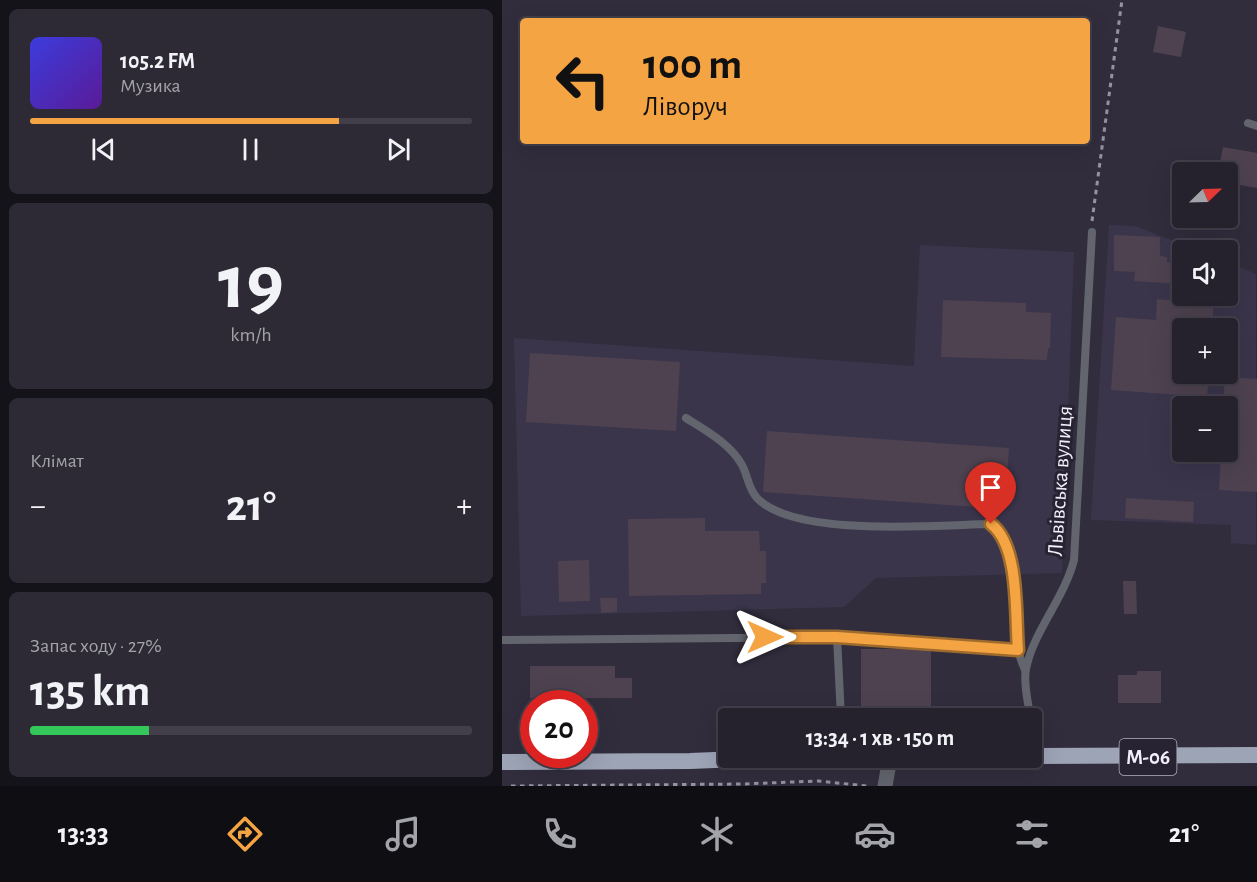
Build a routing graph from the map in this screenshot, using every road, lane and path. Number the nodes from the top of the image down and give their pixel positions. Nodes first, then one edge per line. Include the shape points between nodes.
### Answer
1 (1122, 0) edge
2 (1248, 123) dead end
3 (1256, 126) edge
4 (1092, 232) joint
5 (686, 418) dead end
6 (837, 637) junction
7 (502, 640) edge
8 (1018, 650) junction
9 (1025, 672) junction
10 (841, 708) edge
11 (1029, 708) edge
12 (1256, 755) edge
13 (1042, 756) edge
14 (718, 760) edge
15 (502, 762) edge
16 (888, 768) edge
17 (511, 786) edge
18 (867, 786) edge
19 (885, 786) edge

1 - 4 path
2 - 3 lane
4 - 9 lane, Львівська вулиця via 1074,560 1066,586 1032,648
5 - 8 lane via 734,454 750,488 773,511 815,521 872,526 991,524 1005,540 1010,558
6 - 7 lane
6 - 8 lane
6 - 10 lane
8 - 9 lane
9 - 11 lane, Львівська вулиця
12 - 13 highway, М-06
14 - 15 highway
16 - 19 street
17 - 18 path via 818,781

